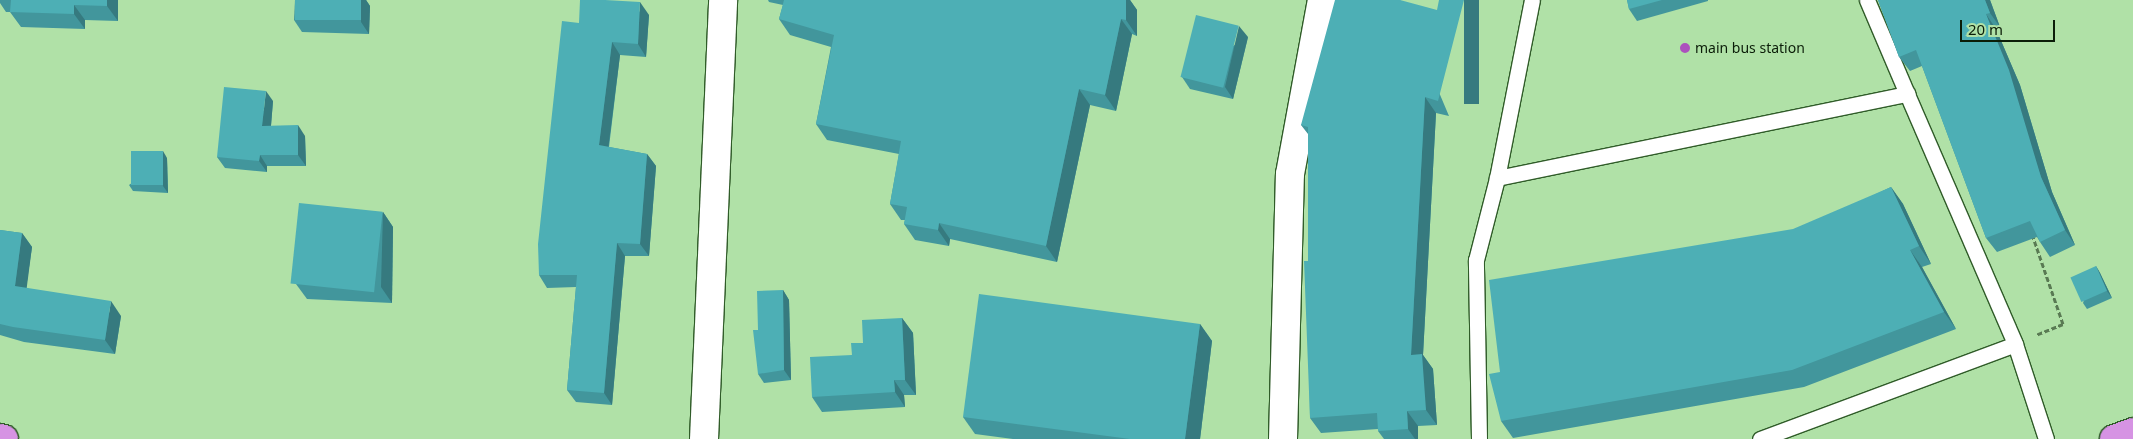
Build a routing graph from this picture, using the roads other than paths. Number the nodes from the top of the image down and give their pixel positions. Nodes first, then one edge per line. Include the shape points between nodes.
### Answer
1 (723, 0) edge
2 (1322, 0) edge
3 (1532, 0) edge
4 (1867, 0) edge
5 (1907, 94) junction
6 (1497, 178) junction
7 (2015, 344) junction
8 (2133, 432) edge
9 (0, 438) edge
10 (4, 439) edge
11 (704, 439) edge
12 (1283, 439) edge
13 (1479, 439) edge
14 (1760, 439) edge
15 (2046, 439) edge
16 (2114, 439) edge

1 - 11 street
2 - 12 street via 1290,174
3 - 6 lane
4 - 5 lane
5 - 6 lane
5 - 7 lane
6 - 13 lane via 1476,260
7 - 14 lane
7 - 15 lane
8 - 16 highway
9 - 10 highway

